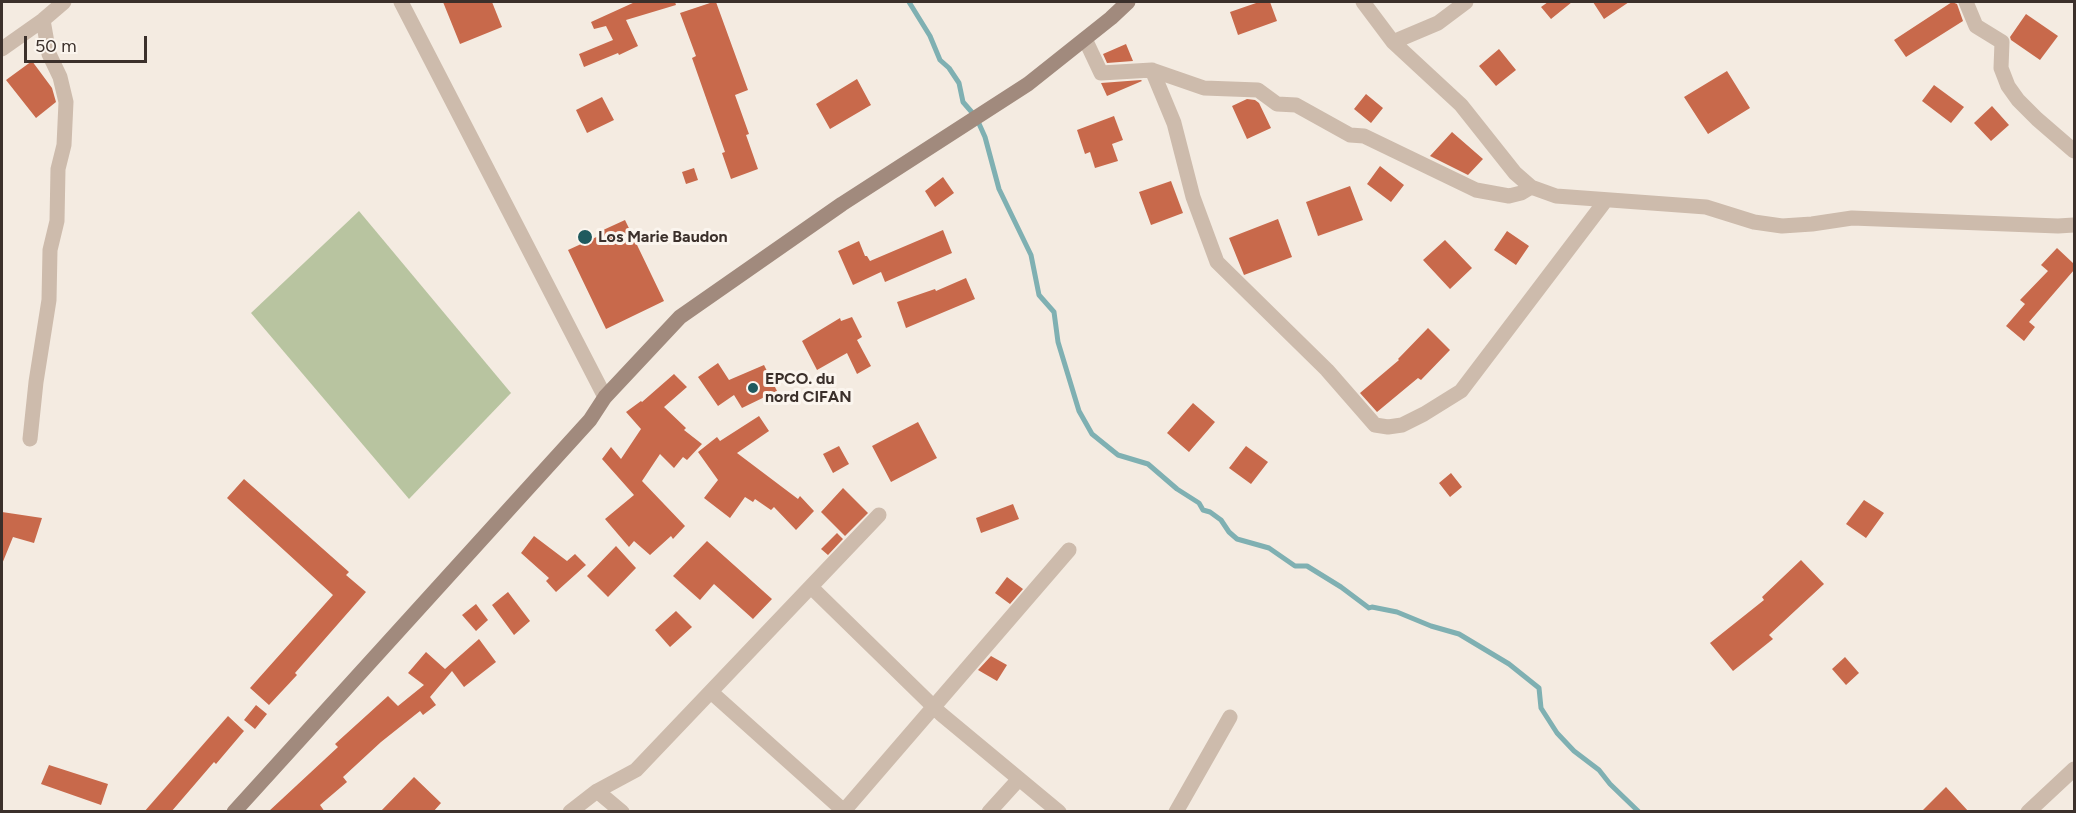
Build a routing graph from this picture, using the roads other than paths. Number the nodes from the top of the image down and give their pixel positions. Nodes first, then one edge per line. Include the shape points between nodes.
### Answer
1 (64, 2) edge
2 (401, 2) edge
3 (1128, 2) edge
4 (1363, 2) edge
5 (1466, 2) edge
6 (1966, 2) edge
7 (43, 20) junction
8 (1085, 39) junction
9 (1393, 42) junction
10 (2, 49) edge
11 (1152, 70) junction
12 (2074, 151) edge
13 (1531, 187) junction
14 (1606, 200) junction
15 (2074, 225) edge
16 (605, 397) junction
17 (30, 439) dead end
18 (879, 515) dead end
19 (1069, 550) dead end
20 (811, 587) junction
21 (711, 692) junction
22 (933, 707) junction
23 (1230, 717) dead end
24 (2074, 769) edge
25 (1019, 779) junction
26 (597, 791) junction
27 (844, 811) edge
28 (234, 812) edge
29 (570, 812) edge
30 (622, 812) edge
31 (989, 812) edge
32 (1059, 812) edge
33 (1176, 812) edge
34 (2028, 812) edge

1 - 7 street
2 - 16 street
3 - 8 street
4 - 9 street
5 - 9 street via 1438,23
6 - 12 street via 1977,26 2002,42 2001,68 2018,100
7 - 10 street
7 - 17 street via 49,54 66,102 57,221 50,250 48,300
8 - 11 street via 1101,73
8 - 16 street via 1028,84 842,204 680,317
9 - 13 street via 1461,105 1515,173
11 - 13 street via 1204,88 1258,90 1277,104 1296,105 1350,135 1364,136 1476,190 1509,196
11 - 14 street via 1174,123 1193,197 1217,262 1327,370 1375,425 1402,425 1461,391
13 - 14 street via 1556,196
14 - 15 street via 1706,207 1782,226 1852,218
16 - 28 street via 590,420
18 - 20 street
19 - 22 street
20 - 21 street
20 - 22 street
21 - 26 street via 636,770
21 - 27 street
22 - 25 street
22 - 27 street
23 - 33 street
24 - 34 street
25 - 31 street
25 - 32 street
26 - 29 street
26 - 30 street

